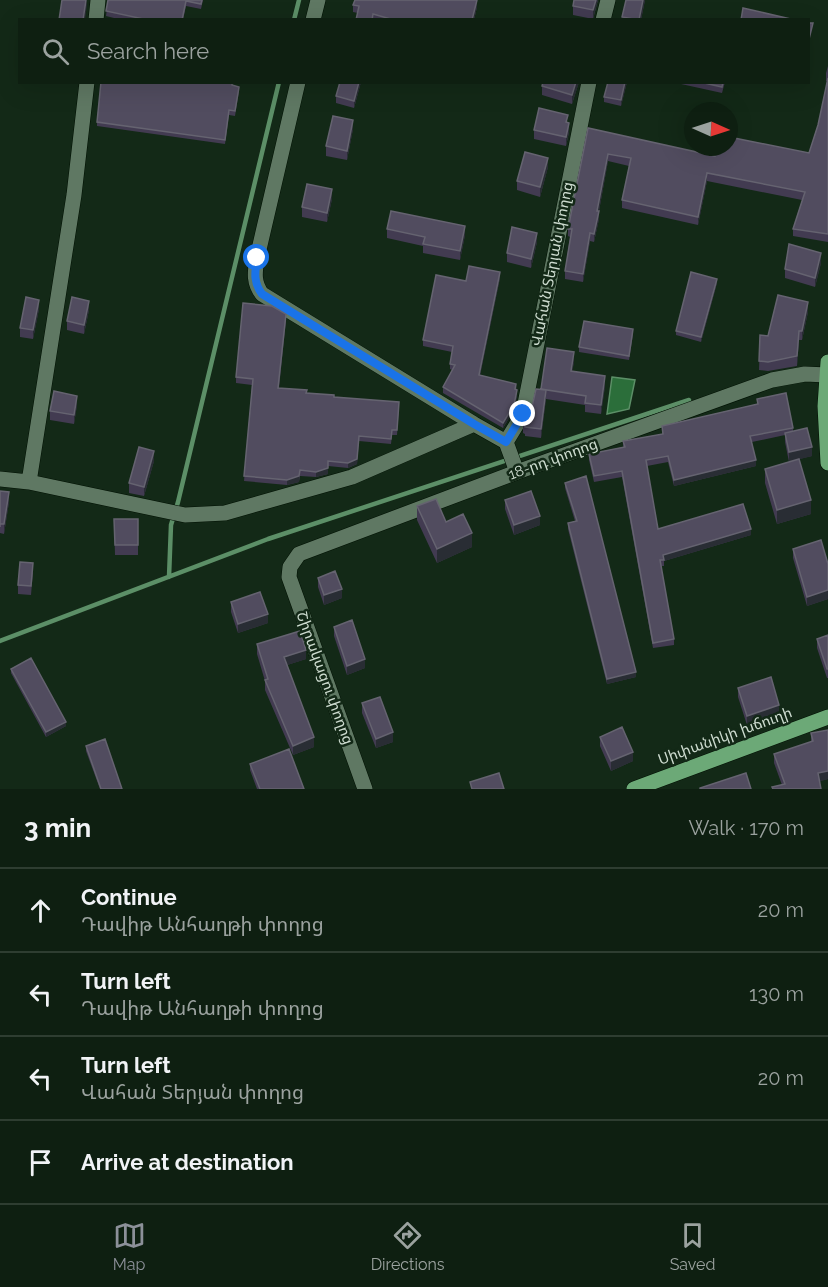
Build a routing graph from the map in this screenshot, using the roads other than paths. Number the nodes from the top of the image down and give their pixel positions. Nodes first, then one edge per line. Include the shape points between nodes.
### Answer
1 (98, 0) edge
2 (318, 0) edge
3 (608, 0) edge
4 (96, 18) edge
5 (314, 18) edge
6 (604, 18) edge
7 (87, 84) edge
8 (298, 84) edge
9 (589, 84) edge
10 (828, 362) edge
11 (827, 375) edge
12 (474, 424) junction
13 (506, 442) junction
14 (828, 463) edge
15 (517, 472) junction
16 (0, 480) edge
17 (29, 482) junction
18 (290, 567) joint
19 (828, 717) edge
20 (365, 789) edge
21 (634, 789) edge

1 - 4 street
2 - 5 street
3 - 6 street
7 - 17 street via 74,195
8 - 12 street via 257,258 256,286 262,294
9 - 13 street, Վահան Տերյան փողոց via 523,414
10 - 11 main road
11 - 14 main road
11 - 15 street, 18-րդ փողոց via 771,380
12 - 13 street
12 - 17 street via 352,477 225,513 185,515
13 - 15 street
15 - 18 street, 18-րդ փողոց via 299,554
16 - 17 street
18 - 20 street, Շիրակացու փողոց via 289,577
19 - 21 main road, Սիփանիկի խճուղի

